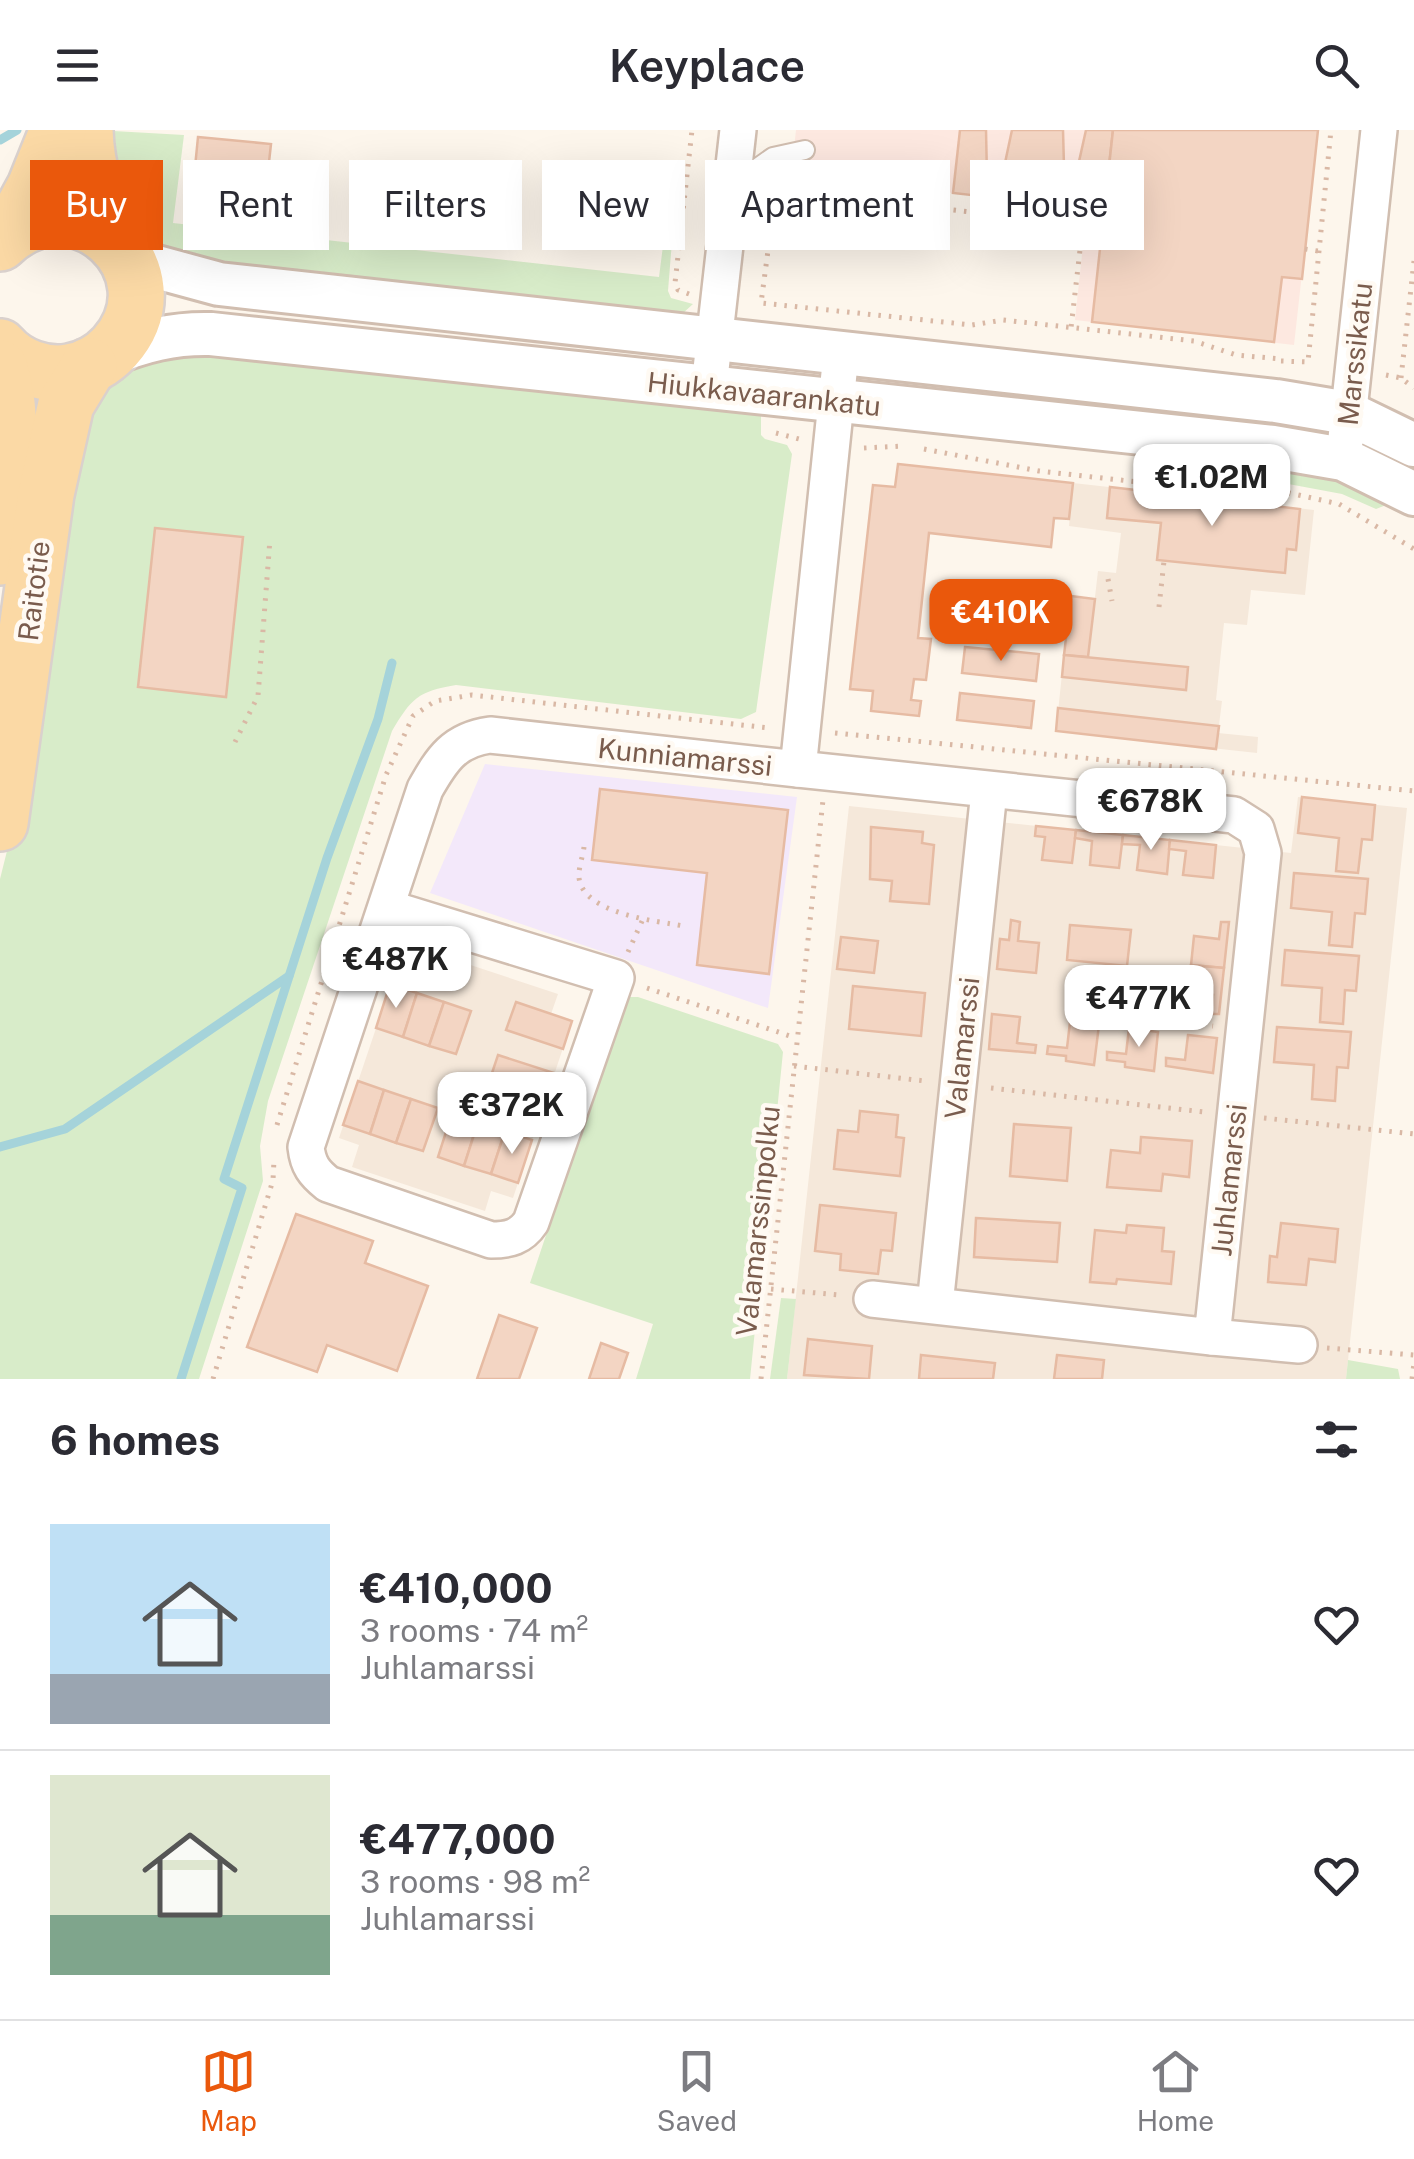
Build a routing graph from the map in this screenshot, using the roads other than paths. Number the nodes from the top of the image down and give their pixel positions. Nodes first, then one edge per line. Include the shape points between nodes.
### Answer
1 (58, 130) edge
2 (85, 130) edge
3 (738, 130) edge
4 (1379, 130) edge
5 (805, 150) dead end
6 (88, 160) edge
7 (735, 160) edge
8 (768, 160) edge
9 (30, 223) edge
10 (5, 238) edge
11 (121, 250) joint
12 (724, 250) edge
13 (714, 337) junction
14 (0, 346) edge
15 (841, 354) junction
16 (99, 360) junction
17 (0, 368) edge
18 (709, 387) junction
19 (835, 402) junction
20 (1348, 413) junction
21 (1414, 445) edge
22 (1343, 459) junction
23 (1414, 494) edge
24 (0, 558) edge
25 (798, 769) junction
26 (989, 791) junction
27 (0, 824) edge
28 (388, 908) junction
29 (872, 1298) road end
30 (935, 1304) junction
31 (1212, 1337) junction
32 (1299, 1345) road end

1 - 10 main road via 36,187
2 - 6 main road
3 - 7 street
4 - 20 street, Marssikatu
5 - 8 lane
9 - 10 main road
11 - 13 street, Hiukkavaarankatu via 219,284
11 - 16 main road, Raitotie via 134,279 132,320
12 - 13 street
13 - 15 street, Hiukkavaarankatu
13 - 18 street
14 - 16 main road via 24,366 46,372
15 - 19 street, Kunniamarssi
15 - 20 street, Hiukkavaarankatu
16 - 18 street, Hiukkavaarankatu via 161,336 211,334
16 - 27 main road, Raitotie via 66,404 46,494
17 - 24 main road, Raitotie via 8,399
18 - 19 street, Hiukkavaarankatu
19 - 22 street, Hiukkavaarankatu via 1270,467
19 - 25 street, Kunniamarssi
20 - 21 street, Hiukkavaarankatu
20 - 22 street, Marssikatu
22 - 23 street, Hiukkavaarankatu
25 - 26 street, Juhlamarssi
25 - 28 street, Kunniamarssi via 473,738 454,746 425,789
26 - 30 street, Valamarssi
26 - 31 street, Juhlamarssi via 1234,815 1256,829 1263,854
28 - 28 street, Kunniamarssi via 306,1147 308,1161 328,1184 491,1240 508,1240 531,1222 616,978
29 - 30 street
30 - 31 street
31 - 32 street

